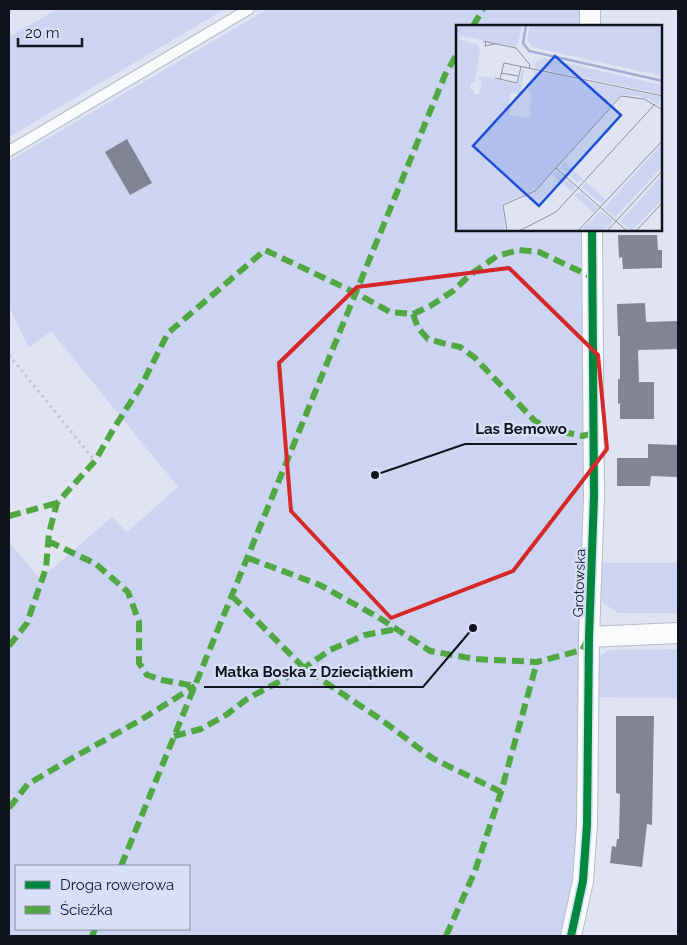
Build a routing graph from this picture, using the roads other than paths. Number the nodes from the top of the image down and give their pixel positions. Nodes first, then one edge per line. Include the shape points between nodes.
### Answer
1 (249, 9) edge
2 (590, 9) edge
3 (590, 25) edge
4 (9, 151) edge
5 (592, 231) edge
6 (678, 634) edge
7 (589, 637) junction
8 (571, 936) edge

1 - 4 lane
2 - 3 street
5 - 7 street, Grotowska via 594,496
6 - 7 street
7 - 8 street, Grotowska via 587,825 582,881

